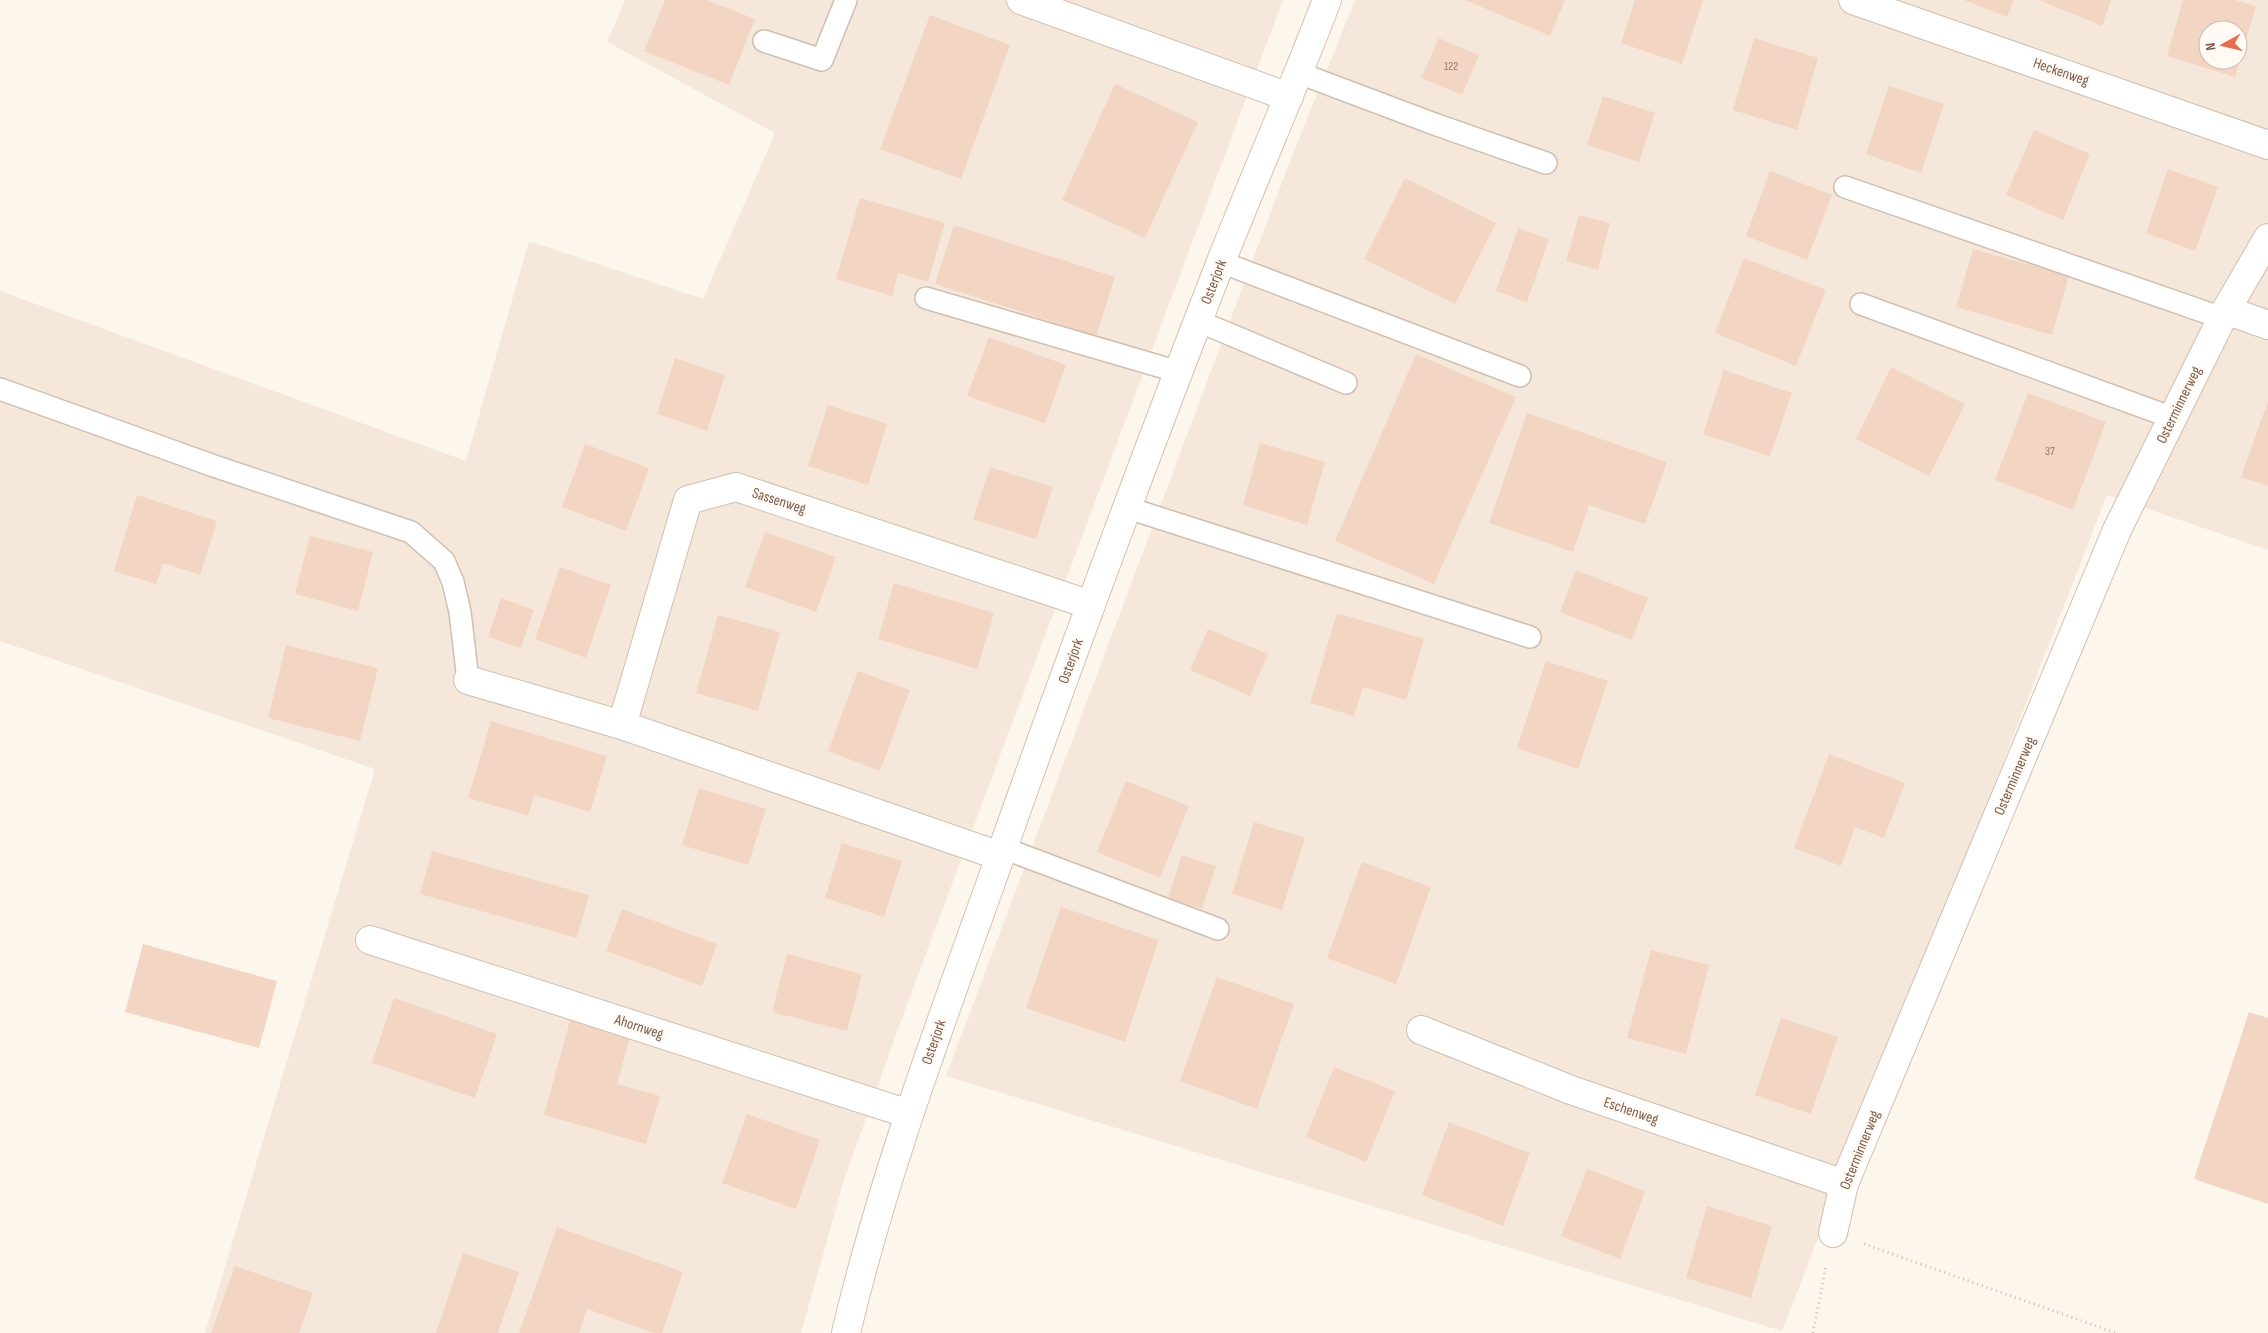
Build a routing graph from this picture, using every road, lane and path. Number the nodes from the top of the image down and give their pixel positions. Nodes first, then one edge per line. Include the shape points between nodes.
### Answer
1 (846, 0) edge
2 (1021, 0) edge
3 (1327, 0) edge
4 (1853, 0) edge
5 (764, 41) dead end
6 (1294, 85) junction
7 (2268, 145) edge
8 (1546, 163) dead end
9 (1845, 187) dead end
10 (2268, 238) edge
11 (1221, 262) junction
12 (926, 298) dead end
13 (1861, 304) dead end
14 (2224, 314) junction
15 (1198, 321) junction
16 (2268, 325) edge
17 (1179, 372) junction
18 (1520, 376) dead end
19 (1346, 384) dead end
20 (0, 389) edge
21 (2173, 418) junction
22 (1128, 508) junction
23 (1091, 605) junction
24 (1530, 637) dead end
25 (468, 680) joint
26 (622, 725) junction
27 (1001, 852) junction
28 (1218, 929) dead end
29 (370, 940) dead end
30 (1421, 1030) dead end
31 (909, 1114) junction
32 (1844, 1184) junction
33 (1833, 1233) junction
34 (846, 1333) edge
35 (1813, 1333) edge
36 (2116, 1333) edge

1 - 5 lane via 822,60
2 - 6 street
3 - 6 street, Osterjork
4 - 7 street, Heckenweg
6 - 8 lane via 1437,125
6 - 11 street, Osterjork
9 - 14 lane
10 - 14 street, Osterminnerweg
11 - 15 street, Osterjork
11 - 18 lane
12 - 17 lane
13 - 21 lane
14 - 16 street
14 - 21 street, Osterminnerweg
15 - 17 street, Osterjork
15 - 19 lane
17 - 22 street, Osterjork
20 - 25 lane via 411,532 444,561 453,582
21 - 32 street, Osterminnerweg via 2117,530
22 - 23 street, Osterjork
22 - 24 lane
23 - 26 street, Sassenweg via 736,487 688,500
23 - 27 street, Osterjork
25 - 26 street
26 - 27 street
27 - 28 lane
27 - 31 street, Osterjork
29 - 31 street, Ahornweg
30 - 32 street, Eschenweg via 1571,1090
31 - 34 street, Osterjork via 876,1219
32 - 33 street, Osterminnerweg
33 - 35 path
33 - 36 path

